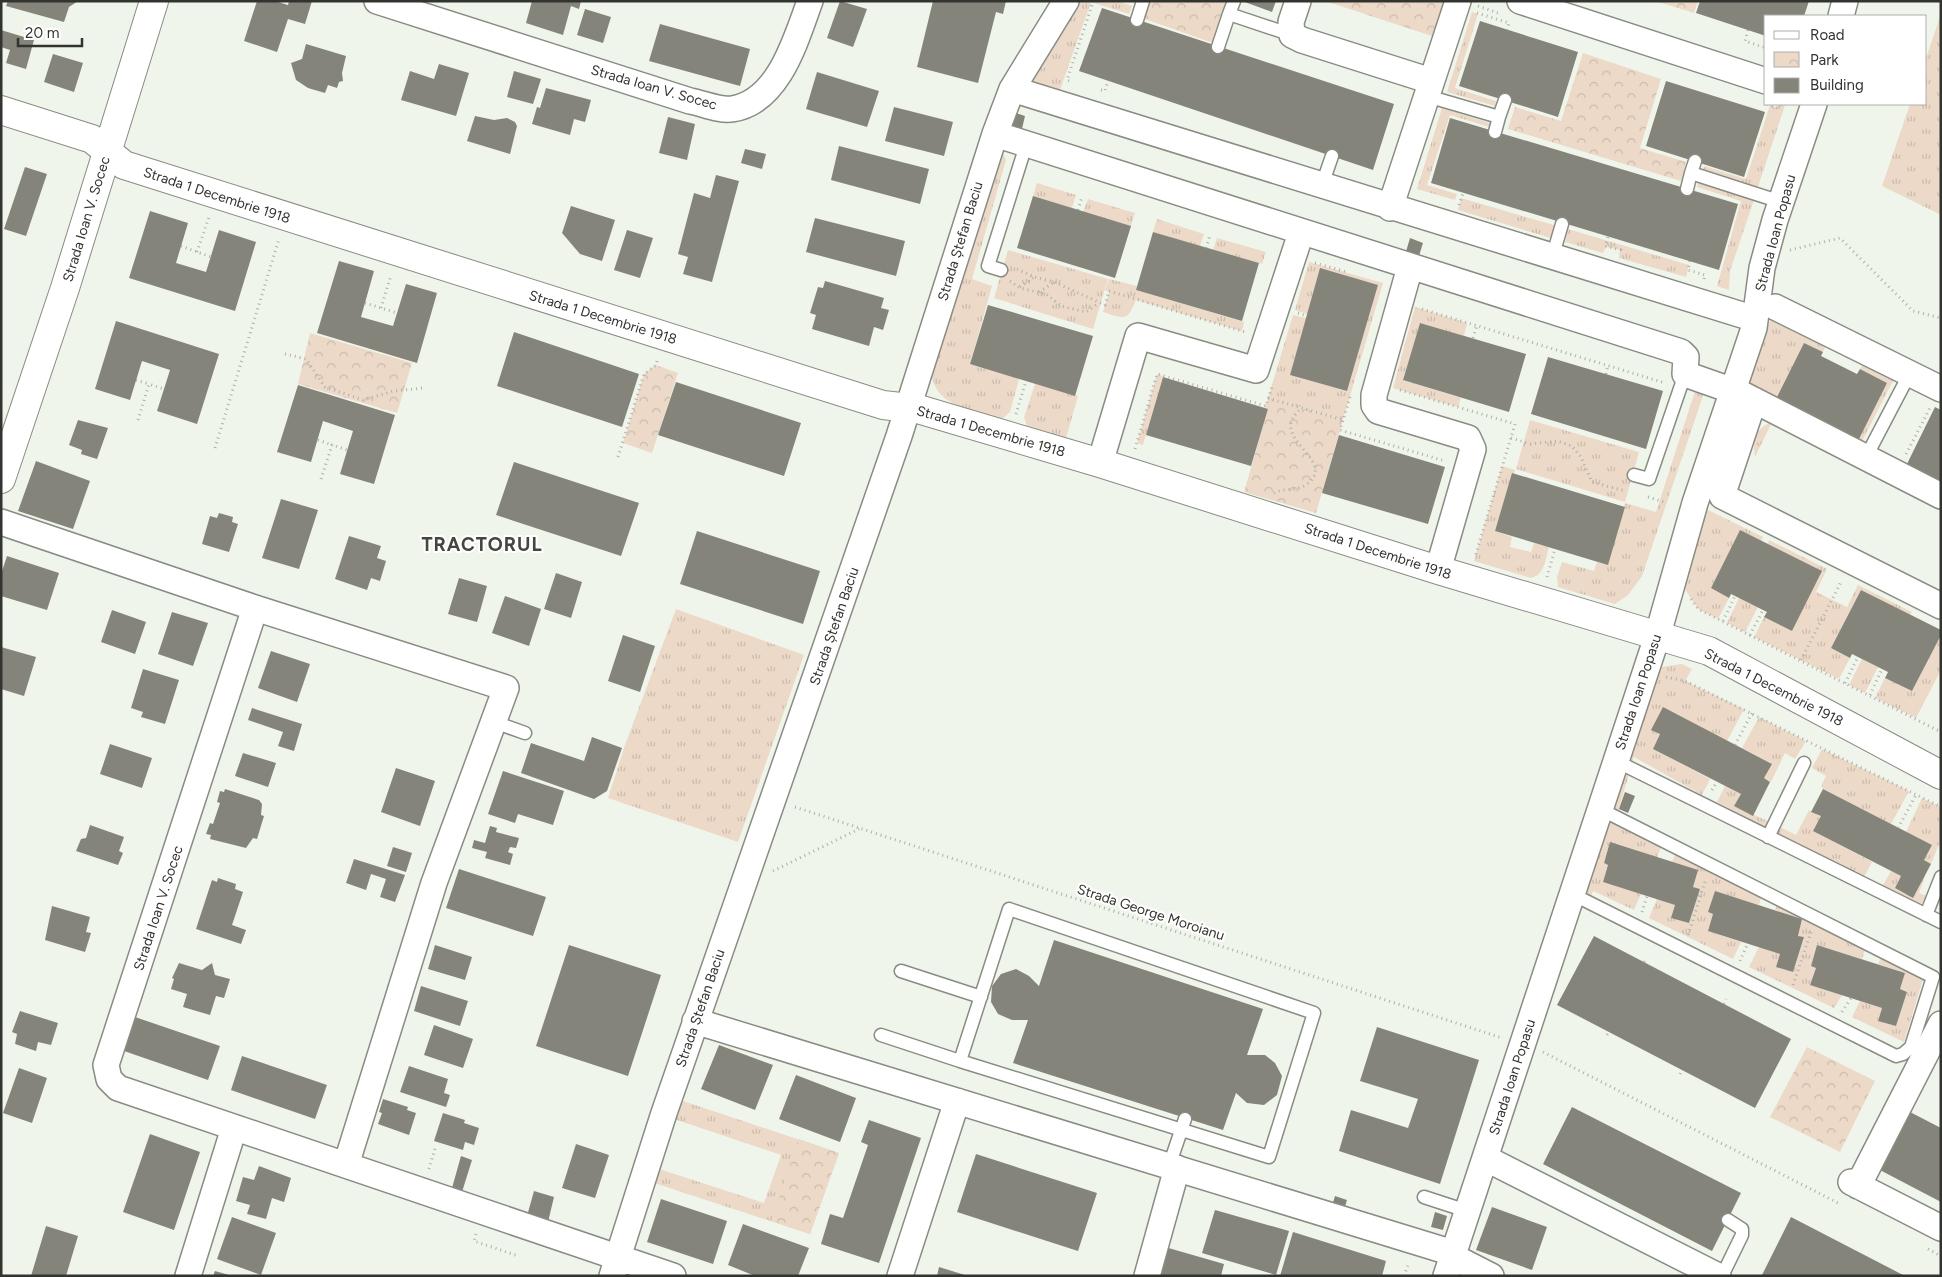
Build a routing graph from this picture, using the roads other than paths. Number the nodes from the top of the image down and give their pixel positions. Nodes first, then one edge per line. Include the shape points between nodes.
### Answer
1 (154, 1) edge
2 (377, 1) edge
3 (810, 1) edge
4 (1066, 1) edge
5 (1142, 1) edge
6 (1234, 1) edge
7 (1298, 1) edge
8 (1458, 1) edge
9 (1845, 1) edge
10 (1511, 8) edge
11 (446, 12) edge
12 (1230, 14) junction
13 (1841, 15) edge
14 (1137, 20) dead end
15 (1292, 35) junction
16 (1218, 47) dead end
17 (1764, 80) edge
18 (1012, 89) junction
19 (1429, 89) junction
20 (1504, 100) dead end
21 (1814, 105) edge
22 (1, 110) edge
23 (1499, 117) junction
24 (1495, 132) dead end
25 (995, 134) junction
26 (1026, 145) junction
27 (106, 152) junction
28 (1332, 156) dead end
29 (1322, 186) junction
30 (1687, 189) dead end
31 (1781, 202) junction
32 (1390, 208) junction
33 (1562, 224) dead end
34 (1301, 233) junction
35 (1552, 258) junction
36 (1410, 267) junction
37 (1006, 272) road end
38 (1765, 313) junction
39 (1910, 373) junction
40 (1682, 381) junction
41 (1941, 389) edge
42 (1743, 395) junction
43 (908, 408) junction
44 (8, 433) edge
45 (1866, 457) junction
46 (1100, 463) junction
47 (1634, 474) dead end
48 (1, 479) edge
49 (1941, 496) edge
50 (1, 522) edge
51 (1438, 570) junction
52 (1941, 606) edge
53 (255, 608) junction
54 (1658, 634) junction
55 (494, 722) junction
56 (525, 733) dead end
57 (1616, 761) junction
58 (1804, 763) dead end
59 (1941, 775) edge
60 (1600, 808) junction
61 (1768, 836) junction
62 (1941, 877) edge
63 (1572, 894) junction
64 (1926, 915) junction
65 (1941, 922) edge
66 (901, 970) dead end
67 (1937, 978) edge
68 (981, 997) junction
69 (696, 1021) junction
70 (1941, 1024) edge
71 (881, 1035) dead end
72 (960, 1061) junction
73 (957, 1101) junction
74 (1183, 1124) junction
75 (234, 1128) junction
76 (1485, 1158) junction
77 (346, 1165) junction
78 (1173, 1167) junction
79 (1424, 1197) dead end
80 (1467, 1211) junction
81 (1728, 1220) dead end
82 (1941, 1228) edge
83 (1450, 1262) edge
84 (614, 1267) edge
85 (188, 1276) edge
86 (673, 1276) edge
87 (900, 1276) edge
88 (1146, 1276) edge
89 (1491, 1276) edge
90 (1718, 1276) edge
91 (1722, 1276) edge

1 - 27 street, Strada Ioan V. Socec
2 - 11 street, Strada Ioan V. Socec
3 - 11 street, Strada Ioan V. Socec via 777,77 758,99 731,110 690,101
4 - 18 street, Strada Ștefan Baciu
5 - 14 lane
6 - 12 lane
7 - 15 street via 1291,22
8 - 19 street
9 - 13 street
10 - 17 street
12 - 15 lane
12 - 16 lane
15 - 19 street
18 - 25 street, Strada Ștefan Baciu
18 - 29 street
19 - 23 lane
19 - 32 street
20 - 23 lane
21 - 31 street, Strada Ioan Popasu
22 - 27 street, Strada 1 Decembrie 1918 via 92,139
23 - 24 lane
25 - 26 street
25 - 43 street, Strada Ștefan Baciu
26 - 34 street
26 - 37 lane via 988,266
27 - 43 street, Strada 1 Decembrie 1918 via 124,166 883,405
27 - 44 street, Strada Ioan V. Socec
28 - 29 lane
29 - 32 street
30 - 31 lane via 1693,167
31 - 38 street, Strada Ioan Popasu via 1762,268
32 - 35 street
33 - 35 lane
34 - 36 street
34 - 46 street via 1256,370 1138,336
35 - 38 street
36 - 40 street via 1681,352 1686,357
36 - 51 street via 1374,395 1374,405 1378,411 1468,438 1471,442 1473,449
38 - 39 street
38 - 42 street, Strada Ioan Popasu via 1754,328
39 - 41 street
39 - 45 lane
40 - 42 street
40 - 47 lane via 1649,479
42 - 45 street
42 - 52 street via 1722,496
42 - 54 street, Strada Ioan Popasu via 1695,504
43 - 46 street, Strada 1 Decembrie 1918 via 918,408
43 - 69 street, Strada Ștefan Baciu
44 - 48 street, Strada Ioan V. Socec
45 - 49 street
46 - 51 street, Strada 1 Decembrie 1918
50 - 53 street
51 - 54 street, Strada 1 Decembrie 1918
53 - 55 street via 506,688
53 - 75 street, Strada Ioan V. Socec via 106,1065 109,1079 118,1088
54 - 57 street, Strada Ioan Popasu
54 - 59 street, Strada 1 Decembrie 1918 via 1709,651
55 - 56 lane
55 - 77 street via 434,883
57 - 60 street, Strada Ioan Popasu
57 - 61 lane
58 - 61 lane
60 - 63 street, Strada Ioan Popasu
60 - 67 lane
61 - 64 lane
62 - 64 lane
63 - 67 lane via 1896,1056 1911,1047
63 - 76 street, Strada Ioan Popasu via 1529,1047
64 - 65 lane
66 - 68 lane
68 - 72 lane
68 - 74 lane via 1009,909 1314,1013 1269,1157
69 - 73 street
69 - 84 street, Strada Ștefan Baciu
70 - 82 street via 1854,1184
71 - 72 lane
72 - 74 lane
73 - 78 street
73 - 87 street
74 - 78 lane
75 - 77 street
75 - 85 street
76 - 80 street, Strada Ioan Popasu
76 - 90 street
77 - 84 street
78 - 83 street
78 - 88 street
79 - 80 lane
80 - 83 street, Strada Ioan Popasu
81 - 91 lane via 1742,1229 1742,1235
83 - 89 street
84 - 86 street

